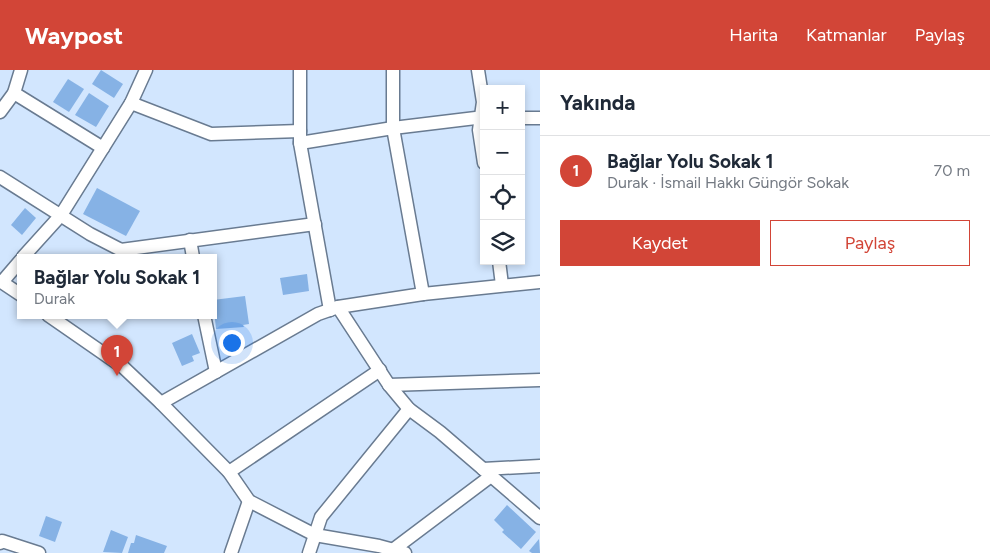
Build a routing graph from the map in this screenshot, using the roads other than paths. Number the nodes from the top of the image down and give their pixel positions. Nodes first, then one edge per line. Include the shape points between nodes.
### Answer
1 (21, 70) edge
2 (146, 70) edge
3 (300, 70) edge
4 (393, 70) edge
5 (478, 70) edge
6 (480, 85) edge
7 (14, 93) junction
8 (130, 103) junction
9 (0, 112) edge
10 (480, 117) edge
11 (525, 118) edge
12 (540, 118) edge
13 (393, 128) junction
14 (300, 137) junction
15 (103, 148) junction
16 (0, 177) edge
17 (61, 214) junction
18 (315, 224) junction
19 (190, 240) junction
20 (27, 254) edge
21 (192, 254) edge
22 (17, 264) edge
23 (499, 265) edge
24 (1, 281) edge
25 (540, 282) edge
26 (502, 285) junction
27 (17, 292) edge
28 (424, 294) junction
29 (334, 308) junction
30 (54, 319) edge
31 (205, 319) edge
32 (380, 370) junction
33 (216, 372) junction
34 (540, 380) edge
35 (389, 384) junction
36 (161, 403) junction
37 (409, 409) junction
38 (540, 466) edge
39 (229, 472) junction
40 (487, 472) junction
41 (249, 502) junction
42 (540, 518) edge
43 (315, 535) junction
44 (0, 542) edge
45 (397, 552) edge
46 (38, 553) edge
47 (231, 553) edge
48 (308, 553) edge

1 - 7 street
2 - 8 street
3 - 14 street
4 - 13 street
5 - 6 street
7 - 9 street
7 - 15 street
8 - 14 street via 211,134
8 - 15 street
10 - 13 street
11 - 12 street
13 - 14 street
13 - 28 street
14 - 18 street
15 - 17 street
16 - 17 street
17 - 19 street via 121,250
17 - 20 street
18 - 19 street
18 - 29 street
19 - 21 street
22 - 24 street
23 - 26 street
24 - 27 street
25 - 26 street
26 - 28 street
28 - 29 street
29 - 32 street
29 - 33 street
30 - 36 street via 123,367
31 - 33 street
32 - 35 street
32 - 39 street
33 - 36 street
34 - 35 street
35 - 37 street
36 - 39 street
37 - 40 street
37 - 43 street via 320,517
38 - 40 street
39 - 41 street
40 - 42 street
40 - 45 street
41 - 43 street
41 - 47 street
43 - 45 street
43 - 48 street
44 - 46 street

